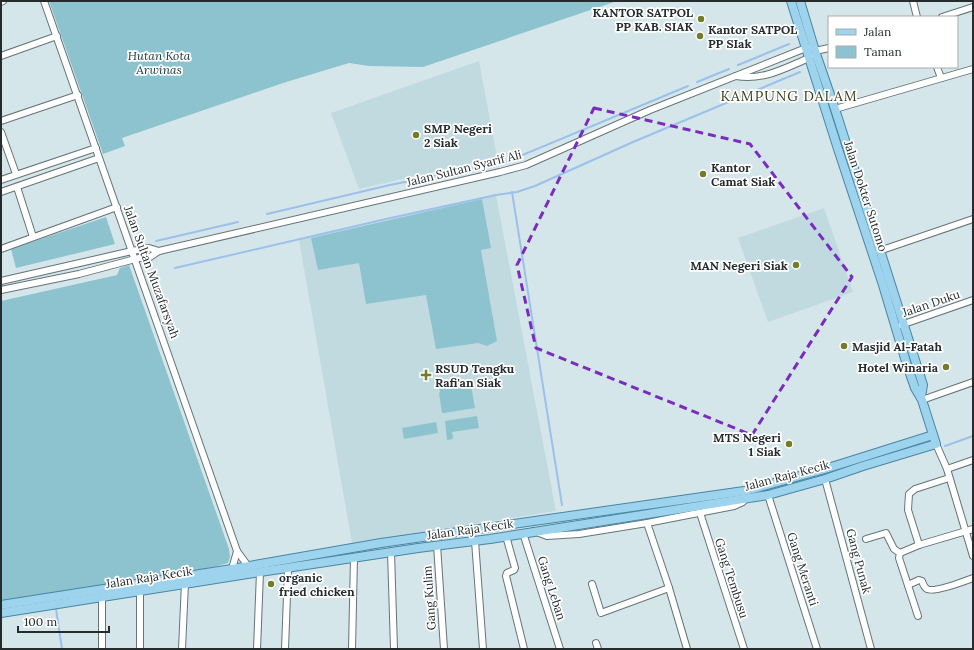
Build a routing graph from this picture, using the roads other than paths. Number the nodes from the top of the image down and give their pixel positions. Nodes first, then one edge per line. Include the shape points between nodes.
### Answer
1 (44, 1) edge
2 (791, 1) edge
3 (800, 1) edge
4 (913, 1) edge
5 (973, 7) edge
6 (917, 16) edge
7 (945, 16) edge
8 (57, 36) junction
9 (806, 48) junction
10 (828, 48) edge
11 (815, 51) junction
12 (1, 56) edge
13 (809, 58) junction
14 (937, 68) edge
15 (973, 69) edge
16 (735, 76) junction
17 (941, 78) junction
18 (78, 95) junction
19 (835, 109) junction
20 (1, 121) edge
21 (1, 132) edge
22 (96, 148) junction
23 (99, 158) junction
24 (16, 174) junction
25 (1, 180) edge
26 (17, 187) junction
27 (1, 192) edge
28 (117, 207) junction
29 (973, 219) edge
30 (33, 237) junction
31 (1, 249) edge
32 (879, 250) junction
33 (132, 251) junction
34 (159, 251) junction
35 (134, 260) junction
36 (1, 281) edge
37 (1, 290) edge
38 (973, 300) edge
39 (899, 325) junction
40 (973, 382) edge
41 (922, 399) junction
42 (933, 436) junction
43 (936, 444) junction
44 (973, 460) edge
45 (862, 462) junction
46 (947, 469) junction
47 (949, 478) junction
48 (825, 479) junction
49 (744, 495) junction
50 (768, 495) junction
51 (700, 513) junction
52 (647, 523) junction
53 (973, 529) edge
54 (534, 531) junction
55 (965, 532) junction
56 (523, 533) junction
57 (506, 536) junction
58 (866, 539) dead end
59 (475, 541) junction
60 (437, 545) junction
61 (919, 545) junction
62 (237, 551) junction
63 (391, 552) junction
64 (900, 553) junction
65 (973, 556) edge
66 (354, 558) junction
67 (248, 566) junction
68 (288, 568) junction
69 (232, 569) junction
70 (260, 572) junction
71 (973, 578) edge
72 (167, 582) junction
73 (185, 584) junction
74 (592, 584) dead end
75 (908, 585) junction
76 (669, 588) junction
77 (140, 591) junction
78 (102, 597) junction
79 (1, 605) edge
80 (1, 613) edge
81 (918, 616) dead end
82 (102, 649) edge
83 (140, 649) edge
84 (182, 649) edge
85 (257, 649) edge
86 (285, 649) edge
87 (352, 649) edge
88 (394, 649) edge
89 (444, 649) edge
90 (483, 649) edge
91 (524, 649) edge
92 (560, 649) edge
93 (687, 649) edge
94 (744, 649) edge
95 (817, 649) edge
96 (871, 649) edge

1 - 8 street, Jalan Sultan Muzafarsyah
2 - 9 main road, Jalan Dokter Sutomo
3 - 11 main road, Jalan Dokter Sutomo
4 - 6 street
5 - 7 street
8 - 12 street
8 - 18 street, Jalan Sultan Muzafarsyah
9 - 11 street
9 - 13 main road, Jalan Dokter Sutomo
9 - 16 street, Jalan Sultan Syarif Ali
10 - 11 street
11 - 13 street
11 - 19 main road, Jalan Dokter Sutomo
13 - 16 street via 760,77
13 - 39 main road, Jalan Dokter Sutomo via 883,285
14 - 17 street
15 - 17 street
16 - 34 street, Jalan Sultan Syarif Ali via 650,110 526,165
17 - 19 street
18 - 20 street
18 - 22 street, Jalan Sultan Muzafarsyah
19 - 32 main road, Jalan Dokter Sutomo
21 - 24 street
22 - 23 street, Jalan Sultan Muzafarsyah
22 - 24 street
23 - 26 street
23 - 28 street, Jalan Sultan Muzafarsyah
24 - 25 street
26 - 27 street
26 - 30 street
28 - 30 street
28 - 33 street, Jalan Sultan Muzafarsyah
29 - 32 street
30 - 31 street
32 - 39 main road, Jalan Dokter Sutomo
33 - 34 street, Jalan Sultan Syarif Ali via 149,248
33 - 35 street, Jalan Sultan Muzafarsyah
33 - 36 street, Jalan Sultan Syarif Ali
34 - 35 street, Jalan Sultan Syarif Ali via 150,257
35 - 37 street, Jalan Sultan Syarif Ali
35 - 62 street, Jalan Sultan Muzafarsyah
38 - 39 street, Jalan Duku
39 - 41 main road, Jalan Dokter Sutomo via 923,385
40 - 41 street
41 - 42 main road, Jalan Dokter Sutomo
42 - 43 main road, Jalan Dokter Sutomo
42 - 45 main road, Jalan Raja Kecik
43 - 45 main road, Jalan Raja Kecik
43 - 46 street, Jalan Dokter Sutomo
44 - 46 street
45 - 48 main road, Jalan Raja Kecik
45 - 49 main road, Jalan Raja Kecik via 760,487
46 - 47 street, Jalan Dokter Sutomo
47 - 55 street, Jalan Dokter Sutomo
47 - 61 street via 915,489 909,494 908,510
48 - 50 main road, Jalan Raja Kecik
48 - 96 street, Gang Punak
49 - 50 main road, Jalan Raja Kecik
49 - 51 street via 744,502
49 - 54 main road, Jalan Raja Kecik
49 - 67 main road, Jalan Raja Kecik via 381,543
50 - 95 street, Gang Meranti
51 - 52 street
51 - 94 street, Gang Tembusu
52 - 54 street via 553,537 542,536
52 - 76 street
53 - 55 street
54 - 56 main road, Jalan Raja Kecik
55 - 61 street
55 - 65 street, Jalan Dokter Sutomo
56 - 57 main road, Jalan Raja Kecik
56 - 92 street, Gang Leban
57 - 59 main road, Jalan Raja Kecik
57 - 91 street via 515,568 506,576
58 - 64 street via 886,533 894,549
59 - 60 main road, Jalan Raja Kecik
59 - 90 street
60 - 63 main road, Jalan Raja Kecik
60 - 89 street, Gang Kulim
61 - 64 street
62 - 67 street, Jalan Sultan Muzafarsyah
62 - 69 street
63 - 66 main road, Jalan Raja Kecik
63 - 88 street
64 - 75 street via 899,558
66 - 68 main road, Jalan Raja Kecik
66 - 87 street
67 - 69 main road, Jalan Raja Kecik
68 - 70 main road, Jalan Raja Kecik
68 - 86 street
69 - 72 main road, Jalan Raja Kecik
70 - 73 main road, Jalan Raja Kecik
70 - 85 street
71 - 75 street via 929,590 919,580
72 - 73 main road, Jalan Raja Kecik
72 - 77 main road, Jalan Raja Kecik
72 - 79 main road, Jalan Raja Kecik
73 - 84 street
74 - 76 street via 600,613
75 - 81 street
76 - 93 street
77 - 78 main road, Jalan Raja Kecik
77 - 83 street
78 - 80 main road, Jalan Raja Kecik
78 - 82 street

